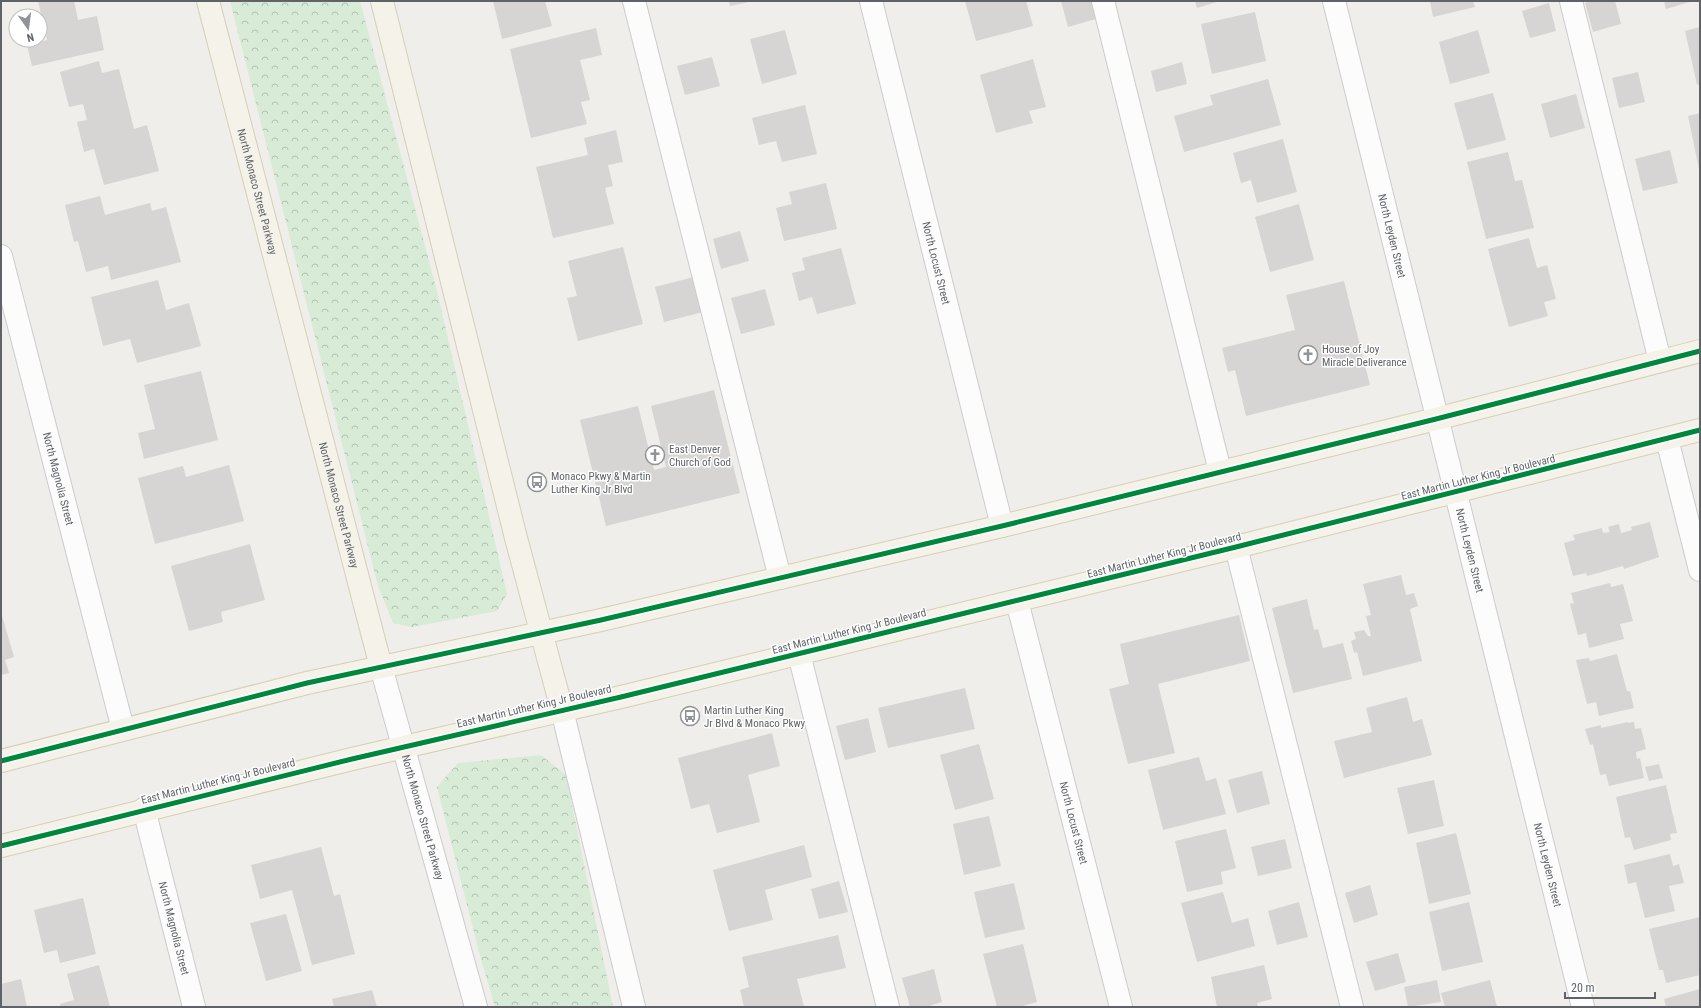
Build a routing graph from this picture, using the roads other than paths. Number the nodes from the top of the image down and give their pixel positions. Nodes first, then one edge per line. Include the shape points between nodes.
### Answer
1 (208, 1) edge
2 (382, 1) edge
3 (634, 1) edge
4 (871, 1) edge
5 (1103, 1) edge
6 (1334, 1) edge
7 (1571, 1) edge
8 (1, 256) edge
9 (1700, 351) edge
10 (1660, 361) junction
11 (1436, 418) junction
12 (1700, 430) edge
13 (1667, 439) junction
14 (1220, 471) junction
15 (1455, 493) junction
16 (1002, 526) junction
17 (1236, 548) junction
18 (1700, 570) edge
19 (780, 578) junction
20 (1017, 601) junction
21 (541, 633) junction
22 (799, 654) junction
23 (381, 667) junction
24 (562, 710) junction
25 (123, 729) junction
26 (404, 746) junction
27 (1, 760) edge
28 (144, 809) junction
29 (1, 846) edge
30 (194, 1007) edge
31 (476, 1007) edge
32 (634, 1007) edge
33 (888, 1007) edge
34 (1121, 1007) edge
35 (1352, 1007) edge
36 (1583, 1007) edge

1 - 23 main road, North Monaco Street Parkway
2 - 21 main road
3 - 19 street
4 - 16 street, North Locust Street
5 - 14 street
6 - 11 street, North Leyden Street
7 - 10 street
8 - 25 street, North Magnolia Street
9 - 10 main road
10 - 11 main road
11 - 14 main road
11 - 15 street, North Leyden Street
12 - 13 main road, East Martin Luther King Jr Boulevard
13 - 15 main road, East Martin Luther King Jr Boulevard
13 - 18 street
14 - 16 main road
15 - 17 main road, East Martin Luther King Jr Boulevard
15 - 36 street, North Leyden Street
16 - 19 main road
17 - 20 main road, East Martin Luther King Jr Boulevard
17 - 35 street
19 - 21 main road
20 - 22 main road, East Martin Luther King Jr Boulevard
20 - 34 street, North Locust Street
21 - 23 main road
21 - 24 main road
22 - 24 main road, East Martin Luther King Jr Boulevard
22 - 33 street
23 - 25 main road via 307,682
23 - 26 street, North Monaco Street Parkway
24 - 26 main road, East Martin Luther King Jr Boulevard
24 - 32 street
25 - 27 main road
26 - 28 main road, East Martin Luther King Jr Boulevard
26 - 31 street, North Monaco Street Parkway
28 - 29 main road, East Martin Luther King Jr Boulevard
28 - 30 street, North Magnolia Street

